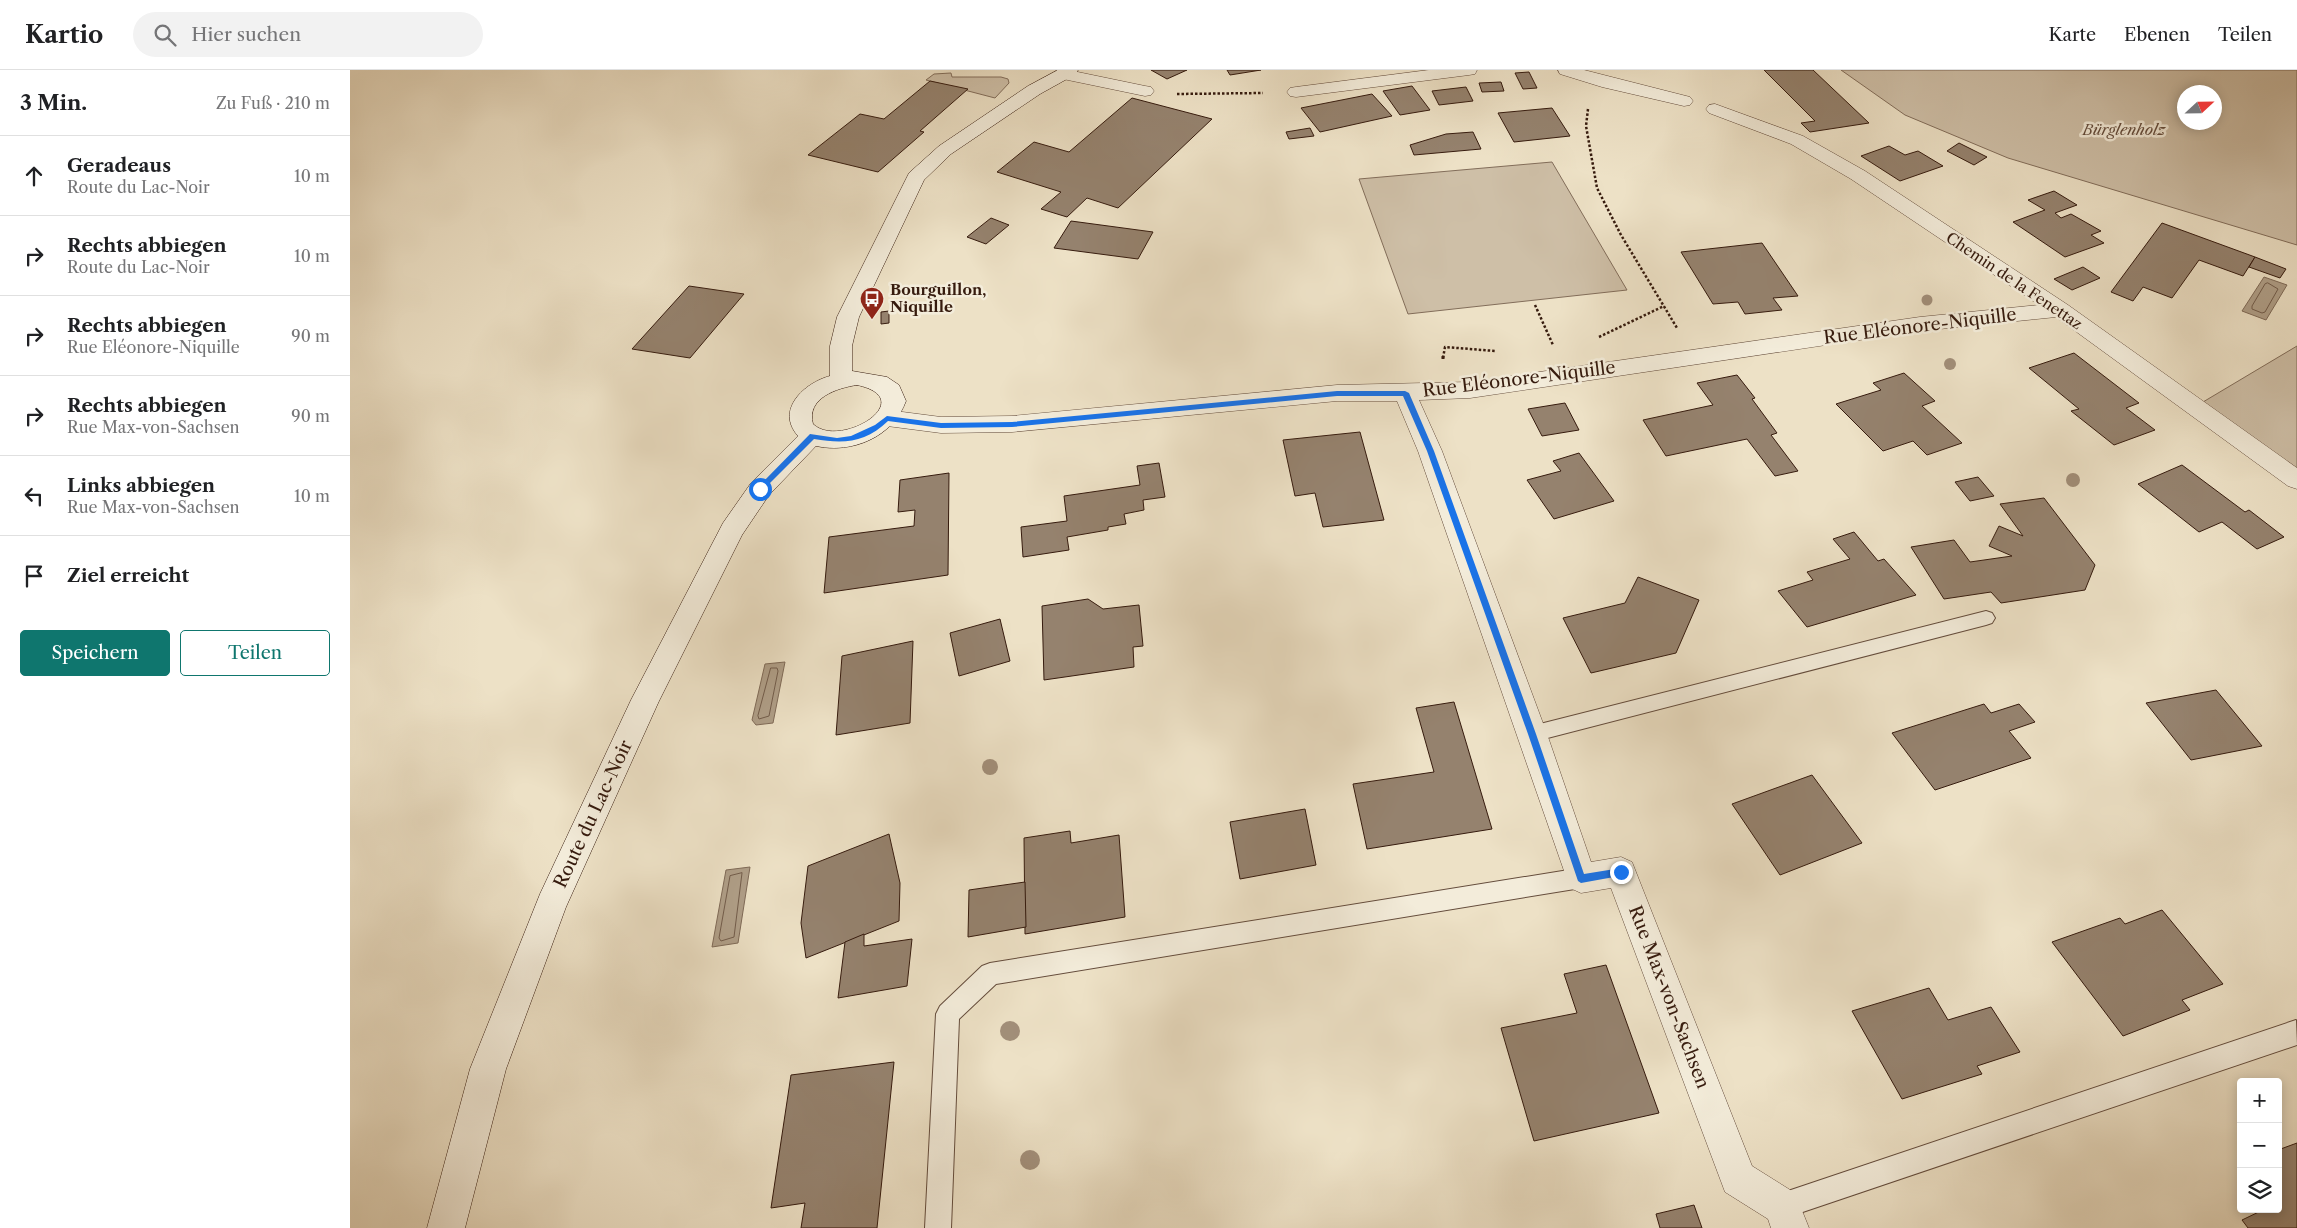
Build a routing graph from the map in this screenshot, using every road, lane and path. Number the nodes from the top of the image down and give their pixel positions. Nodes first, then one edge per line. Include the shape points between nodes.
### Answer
1 (1469, 70) edge
2 (1566, 70) edge
3 (1060, 71) edge
4 (1608, 83) junction
5 (1145, 91) joint
6 (1296, 92) joint
7 (1684, 101) dead end
8 (1715, 109) dead end
9 (1535, 305) dead end
10 (2060, 310) junction
11 (1693, 356) junction
12 (1567, 375) junction
13 (841, 380) junction
14 (1405, 393) junction
15 (887, 418) junction
16 (812, 436) junction
17 (2297, 480) edge
18 (1986, 618) dead end
19 (1532, 734) junction
20 (1581, 878) junction
21 (2297, 1034) edge
22 (1786, 1217) edge
23 (446, 1228) edge
24 (938, 1228) edge

1 - 6 street
2 - 4 street
3 - 5 street
3 - 13 street via 941,153 916,177 848,317 841,346
4 - 7 street
4 - 11 path via 1588,109 1586,126 1596,188
5 - 6 path via 1218,95
8 - 10 street, Chemin de la Fenettaz via 1796,140 1858,175
9 - 12 path
10 - 11 street, Rue Eléonore-Niquille via 1920,324
10 - 17 street, Chemin de la Fenettaz
11 - 12 street, Rue Eléonore-Niquille
12 - 14 street, Rue Eléonore-Niquille via 1470,390
13 - 15 street via 870,379 882,383 894,398
13 - 16 street via 814,392 802,406 800,421
14 - 15 street, Rue Eléonore-Niquille via 1337,394 1012,424 941,426
14 - 19 street via 1430,451
15 - 16 street via 878,427 852,438 830,440
16 - 23 street, Route du Lac-Noir via 760,489 732,530 641,709 551,906 488,1069
18 - 19 lane
19 - 20 street
20 - 22 street, Rue Max-von-Sachsen via 1621,872 1738,1179
20 - 24 lane via 990,974 948,1014
21 - 22 lane

